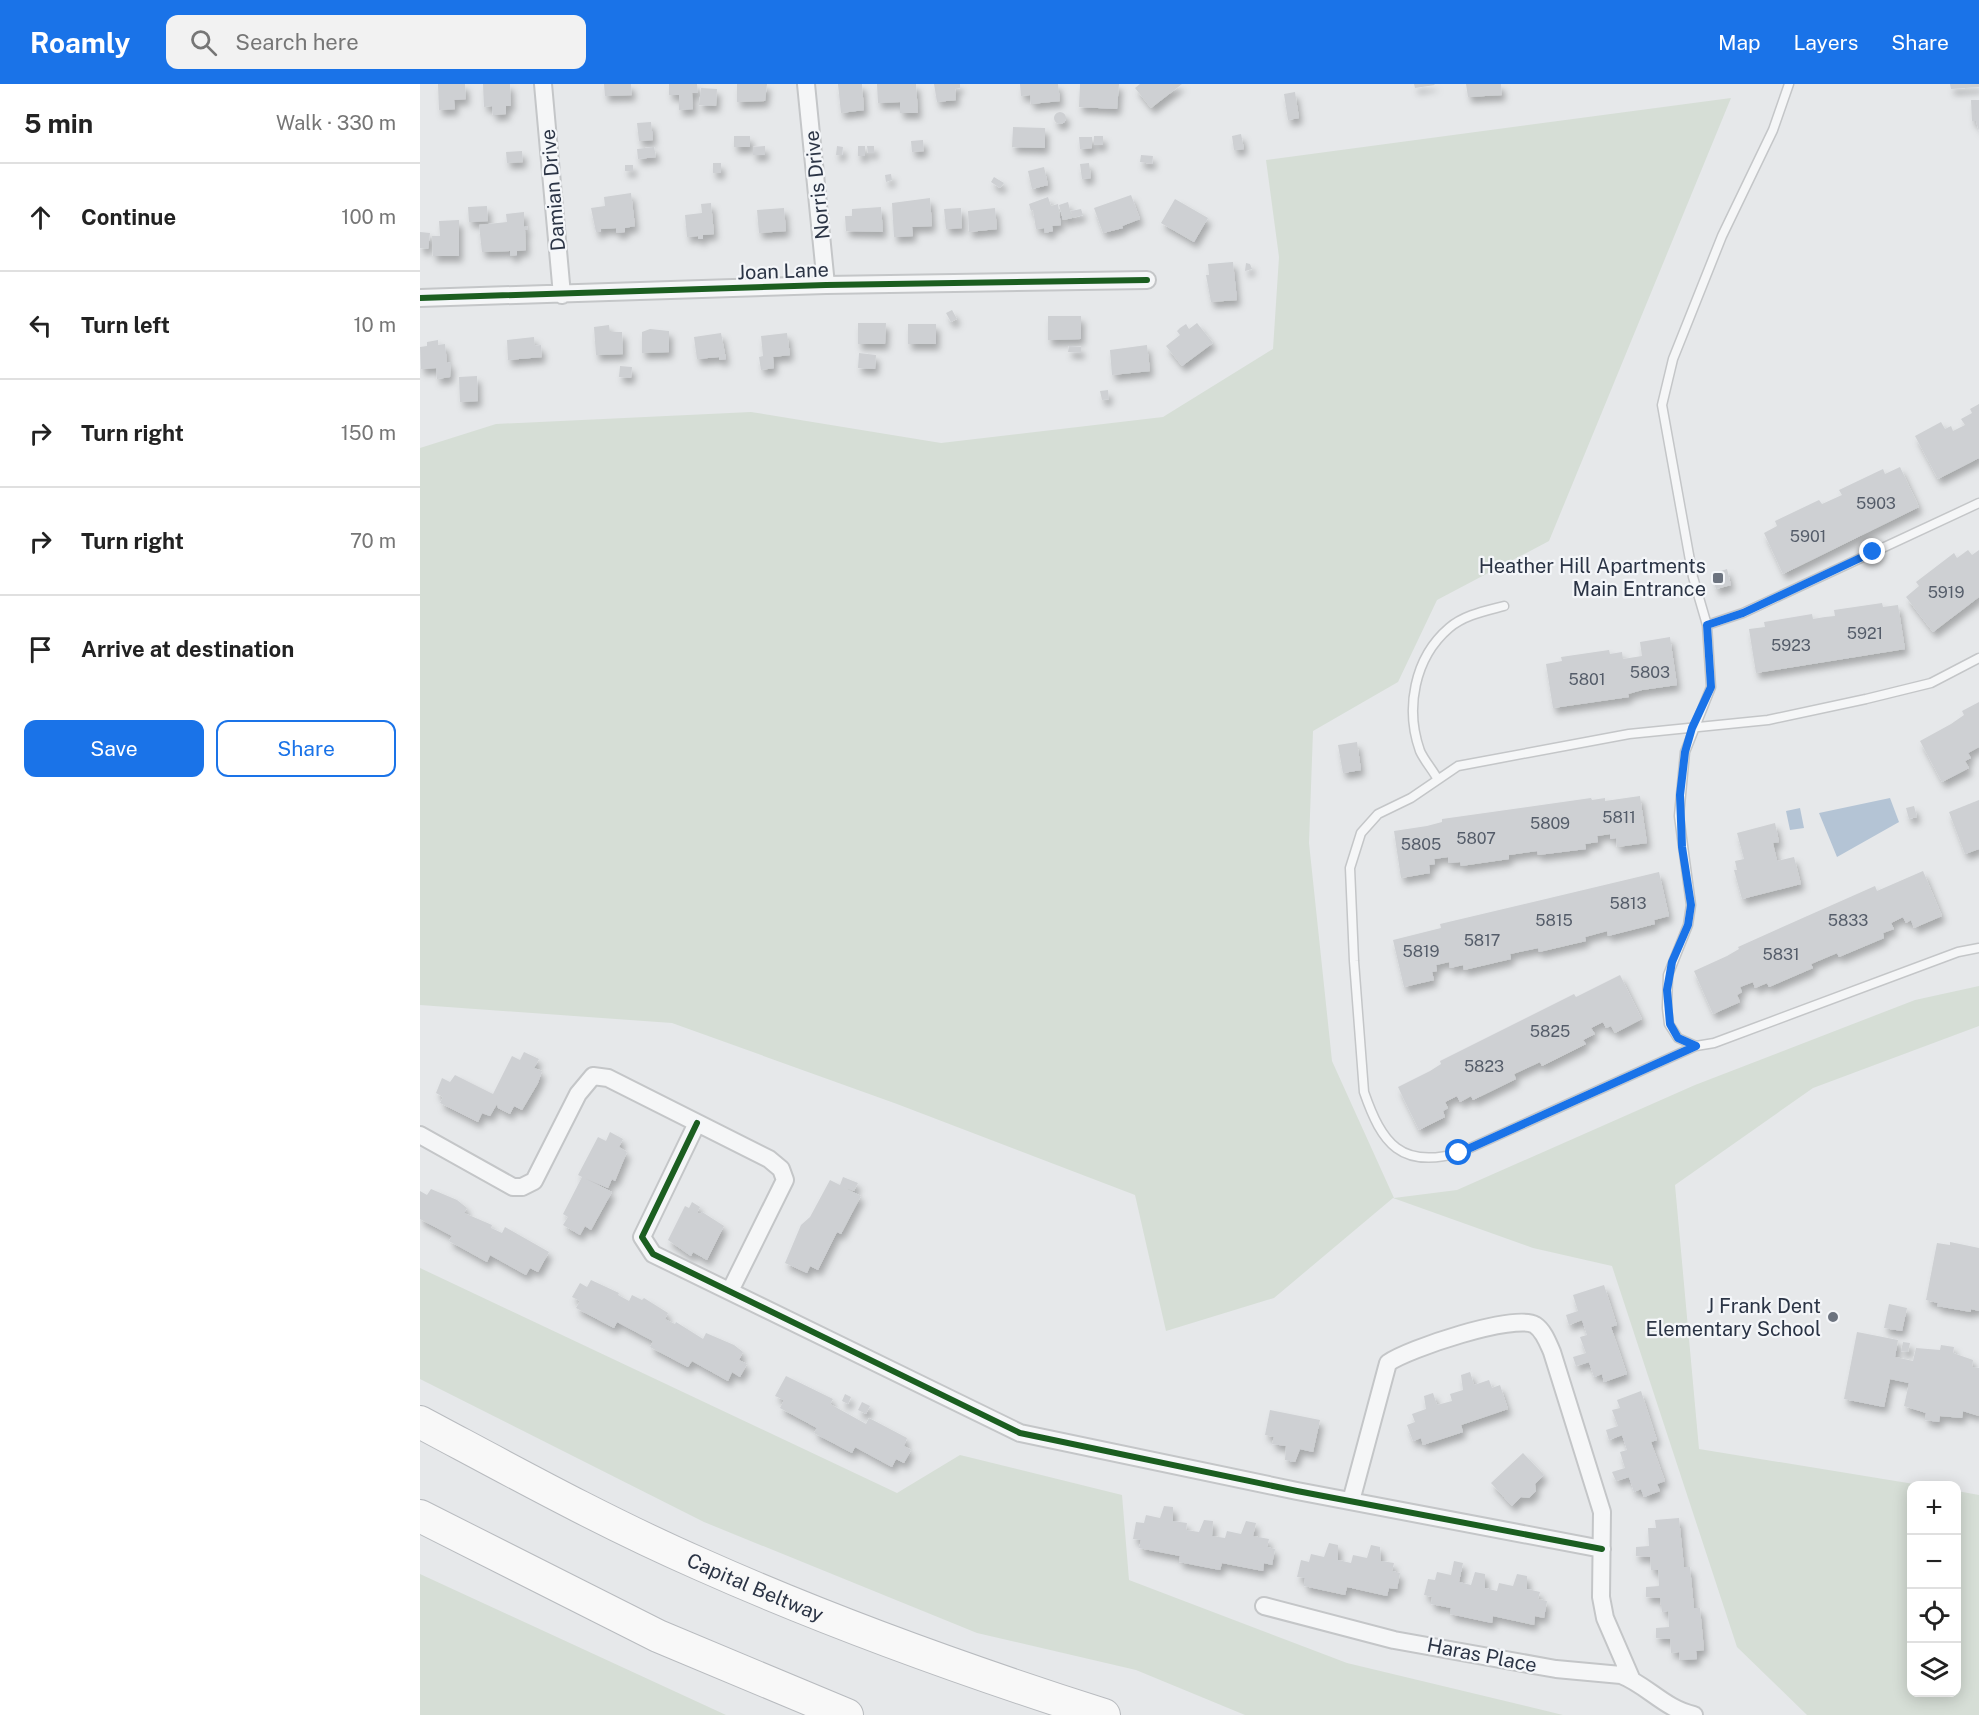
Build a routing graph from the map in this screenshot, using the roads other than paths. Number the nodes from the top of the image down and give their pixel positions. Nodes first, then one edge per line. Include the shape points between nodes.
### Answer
1 (543, 84) edge
2 (806, 84) edge
3 (1789, 84) edge
4 (1147, 280) dead end
5 (826, 285) junction
6 (562, 295) junction
7 (420, 298) edge
8 (1979, 503) edge
9 (1504, 606) dead end
10 (1707, 625) junction
11 (1979, 658) edge
12 (1692, 728) junction
13 (1437, 778) junction
14 (1979, 948) edge
15 (1696, 1046) junction
16 (697, 1123) junction
17 (420, 1135) edge
18 (730, 1291) junction
19 (420, 1422) edge
20 (1351, 1501) junction
21 (420, 1516) edge
22 (1602, 1550) junction
23 (1264, 1606) dead end
24 (1631, 1678) junction
25 (848, 1715) edge
26 (1104, 1715) edge
27 (1694, 1715) edge

1 - 6 street, Damian Drive
2 - 5 street, Norris Drive
3 - 10 lane via 1773,130 1722,236 1673,359 1662,405 1693,577
4 - 5 street, Joan Lane
5 - 6 street, Joan Lane
6 - 7 street, Joan Lane
8 - 10 lane via 1743,613
9 - 13 lane via 1469,616 1449,628 1430,652 1415,681 1413,718 1421,752
10 - 12 lane via 1711,687
11 - 12 lane via 1950,675 1910,690 1768,720
12 - 13 lane via 1629,734 1487,759 1458,766
12 - 15 lane via 1685,752 1679,816 1691,905 1688,925 1668,975 1667,1008 1678,1038
13 - 15 lane via 1368,822 1355,846 1350,868 1364,1092 1378,1125 1397,1148 1418,1159 1459,1153
14 - 15 lane via 1958,952 1714,1043
16 - 17 street via 608,1078 594,1076 578,1094 534,1181 522,1187 513,1187
16 - 18 street via 769,1159 781,1169 785,1180
16 - 18 street via 642,1237 653,1254
18 - 20 street via 1020,1433
19 - 26 highway, Capital Beltway via 589,1511 812,1613 914,1653
20 - 22 street
20 - 22 street via 1388,1363 1398,1355 1423,1347 1521,1322 1534,1325 1552,1352 1602,1512
21 - 25 highway via 658,1636
22 - 24 street via 1601,1597 1605,1618
23 - 24 street, Haras Place via 1394,1640
24 - 27 street, Haras Place via 1665,1704

